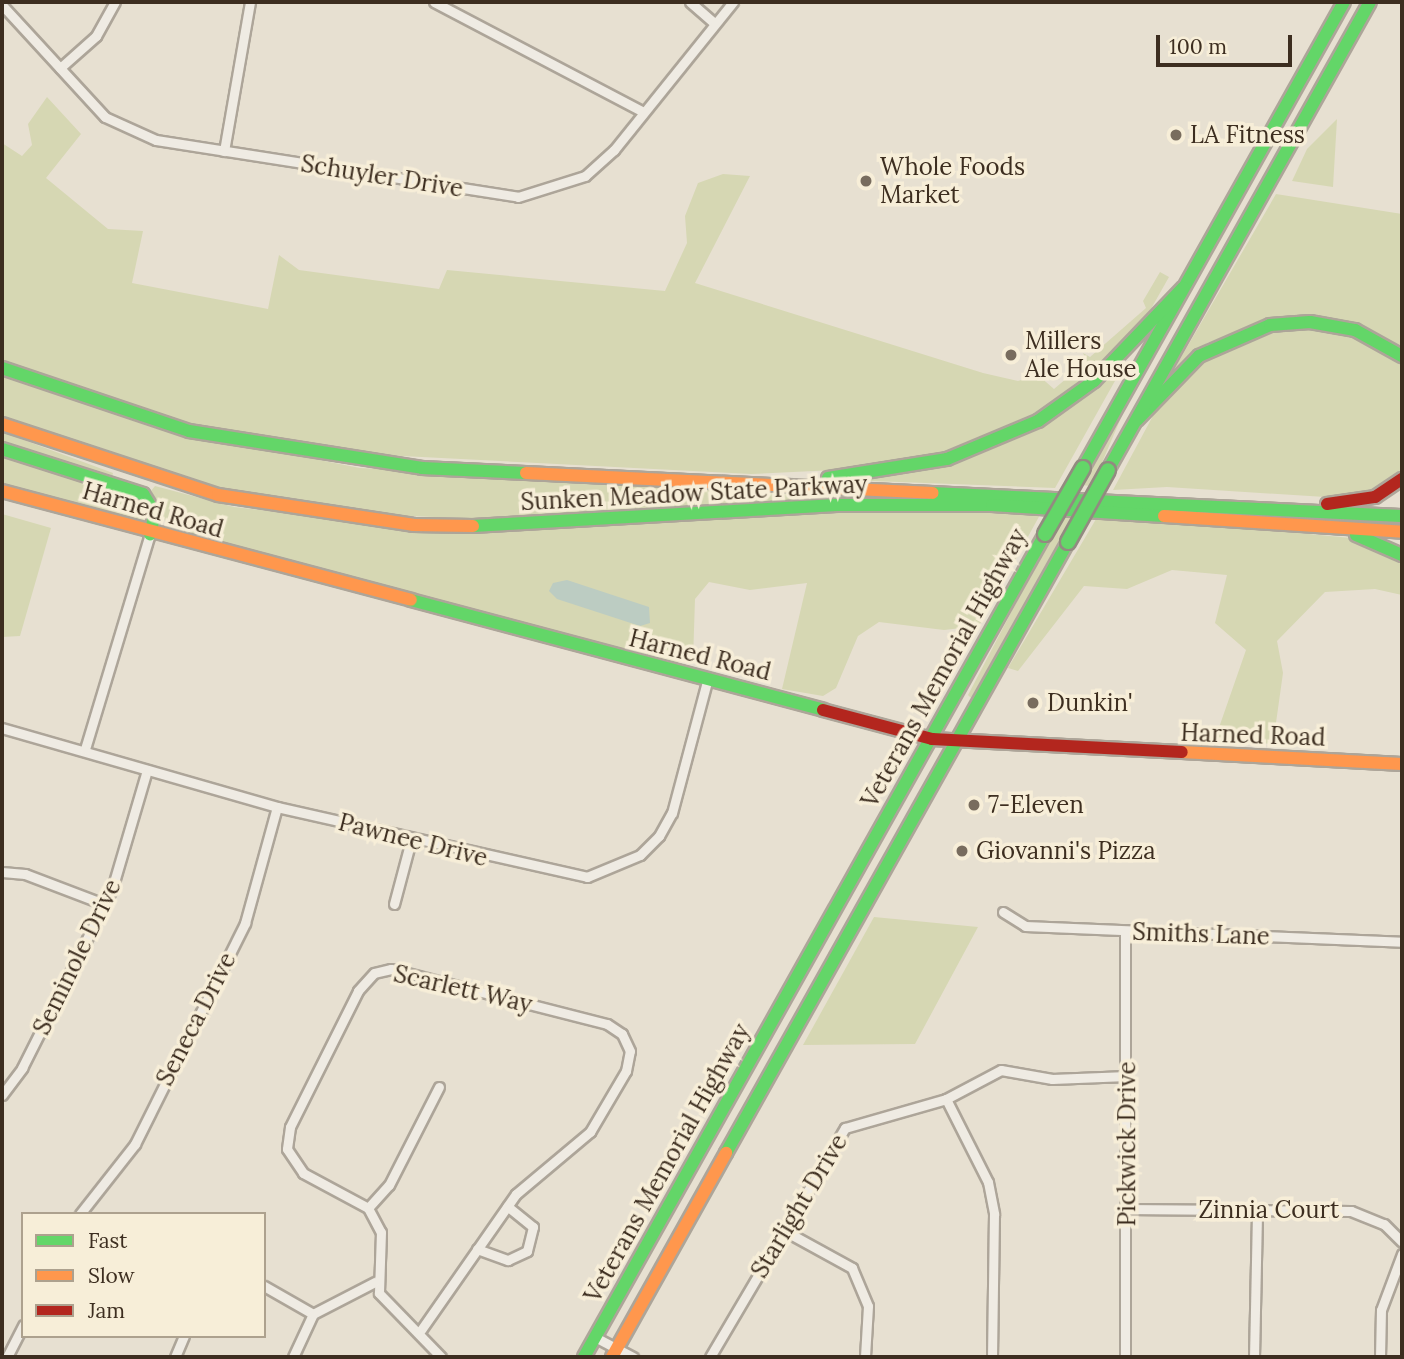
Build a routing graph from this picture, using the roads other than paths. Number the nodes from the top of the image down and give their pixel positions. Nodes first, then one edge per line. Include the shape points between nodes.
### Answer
1 (115, 2) edge
2 (250, 2) edge
3 (434, 2) edge
4 (690, 2) edge
5 (733, 2) edge
6 (1344, 2) edge
7 (1370, 2) edge
8 (2, 5) edge
9 (713, 23) junction
10 (60, 68) junction
11 (642, 111) junction
12 (224, 151) junction
13 (1184, 288) junction
14 (1402, 356) edge
15 (2, 368) edge
16 (1137, 420) junction
17 (2, 424) edge
18 (2, 449) edge
19 (1402, 479) edge
20 (784, 483) junction
21 (2, 491) edge
22 (1281, 508) junction
23 (1402, 516) edge
24 (1330, 528) junction
25 (1402, 532) edge
26 (149, 534) junction
27 (1402, 555) edge
28 (706, 681) junction
29 (2, 728) edge
30 (932, 739) junction
31 (956, 744) junction
32 (85, 749) junction
33 (1402, 764) edge
34 (147, 770) junction
35 (276, 807) junction
36 (411, 840) junction
37 (2, 872) edge
38 (104, 904) junction
39 (394, 904) dead end
40 (1003, 912) dead end
41 (1125, 931) junction
42 (1402, 942) edge
43 (1127, 1076) junction
44 (439, 1087) dead end
45 (2, 1095) edge
46 (946, 1099) junction
47 (508, 1206) junction
48 (368, 1208) junction
49 (1126, 1209) junction
50 (1257, 1210) junction
51 (82, 1212) edge
52 (783, 1230) junction
53 (1402, 1242) edge
54 (477, 1249) junction
55 (1402, 1254) edge
56 (375, 1282) junction
57 (266, 1287) edge
58 (313, 1314) junction
59 (21, 1328) edge
60 (421, 1330) junction
61 (595, 1337) junction
62 (183, 1338) edge
63 (6, 1350) edge
64 (614, 1353) edge
65 (175, 1357) edge
66 (293, 1357) edge
67 (441, 1357) edge
68 (584, 1357) edge
69 (634, 1357) edge
70 (710, 1357) edge
71 (865, 1357) edge
72 (992, 1357) edge
73 (1125, 1357) edge
74 (1254, 1357) edge
75 (1380, 1357) edge

1 - 10 street via 96,36
2 - 12 street
3 - 11 street
4 - 9 street
5 - 9 street, Schuyler Drive
6 - 13 main road, Veterans Memorial Highway
7 - 16 main road, Veterans Memorial Highway
8 - 10 street, Schuyler Drive
9 - 11 street, Schuyler Drive
10 - 12 street, Schuyler Drive via 104,117 156,140
11 - 12 street, Schuyler Drive via 585,176 518,197
13 - 20 main road via 1094,381 1004,438 924,464
13 - 30 main road, Veterans Memorial Highway, bridge
14 - 16 main road via 1355,330 1310,322 1270,325 1199,356
15 - 20 main road, Sunken Meadow State Parkway via 189,431 324,456 422,468
16 - 31 main road, Veterans Memorial Highway, bridge
17 - 24 main road, Sunken Meadow State Parkway via 218,495 413,525 526,526 836,505 992,505
18 - 26 main road via 143,494 155,513
19 - 22 main road via 1375,497
20 - 22 main road, Sunken Meadow State Parkway
21 - 26 main road, Harned Road
22 - 23 main road, Sunken Meadow State Parkway
24 - 25 main road, Sunken Meadow State Parkway
24 - 27 main road
26 - 28 main road, Harned Road
26 - 32 street
28 - 30 main road, Harned Road
28 - 36 street, Pawnee Drive via 672,813 640,855 613,870 559,875
29 - 32 street, Pawnee Drive
30 - 31 main road, Harned Road
30 - 61 main road, Veterans Memorial Highway
31 - 33 main road, Harned Road
31 - 64 main road, Veterans Memorial Highway
32 - 34 street, Pawnee Drive
34 - 35 street, Pawnee Drive
34 - 38 street, Seminole Drive
35 - 36 street, Pawnee Drive
35 - 51 street, Seneca Drive via 245,923 135,1144
36 - 39 street
37 - 38 street via 25,874
38 - 45 street, Seminole Drive via 22,1069
40 - 41 street, Smiths Lane via 1025,926
41 - 42 street, Smiths Lane
41 - 43 street, Pickwick Drive
43 - 46 street, Starlight Drive via 1062,1080 1001,1070
43 - 49 street, Pickwick Drive
44 - 48 street via 389,1185
46 - 52 street, Starlight Drive via 845,1128
46 - 72 street via 988,1182 994,1214
47 - 48 street, Scarlett Way via 590,1132 626,1070 625,1040 598,1021 391,969 374,973 358,991 287,1140 296,1167
47 - 54 street, Scarlett Way
47 - 54 street via 533,1227 527,1251 508,1260
48 - 56 street via 381,1232
49 - 50 street, Zinnia Court
49 - 73 street, Pickwick Drive
50 - 53 street, Zinnia Court via 1351,1211 1384,1224
50 - 74 street
52 - 70 street, Starlight Drive
52 - 71 street via 858,1276 868,1306
54 - 60 street, Scarlett Way
55 - 75 street via 1381,1310
56 - 58 street
56 - 60 street via 384,1299
57 - 58 street
58 - 66 street
59 - 63 street
60 - 67 street
61 - 64 street
61 - 68 main road, Veterans Memorial Highway
62 - 65 street
64 - 69 street

